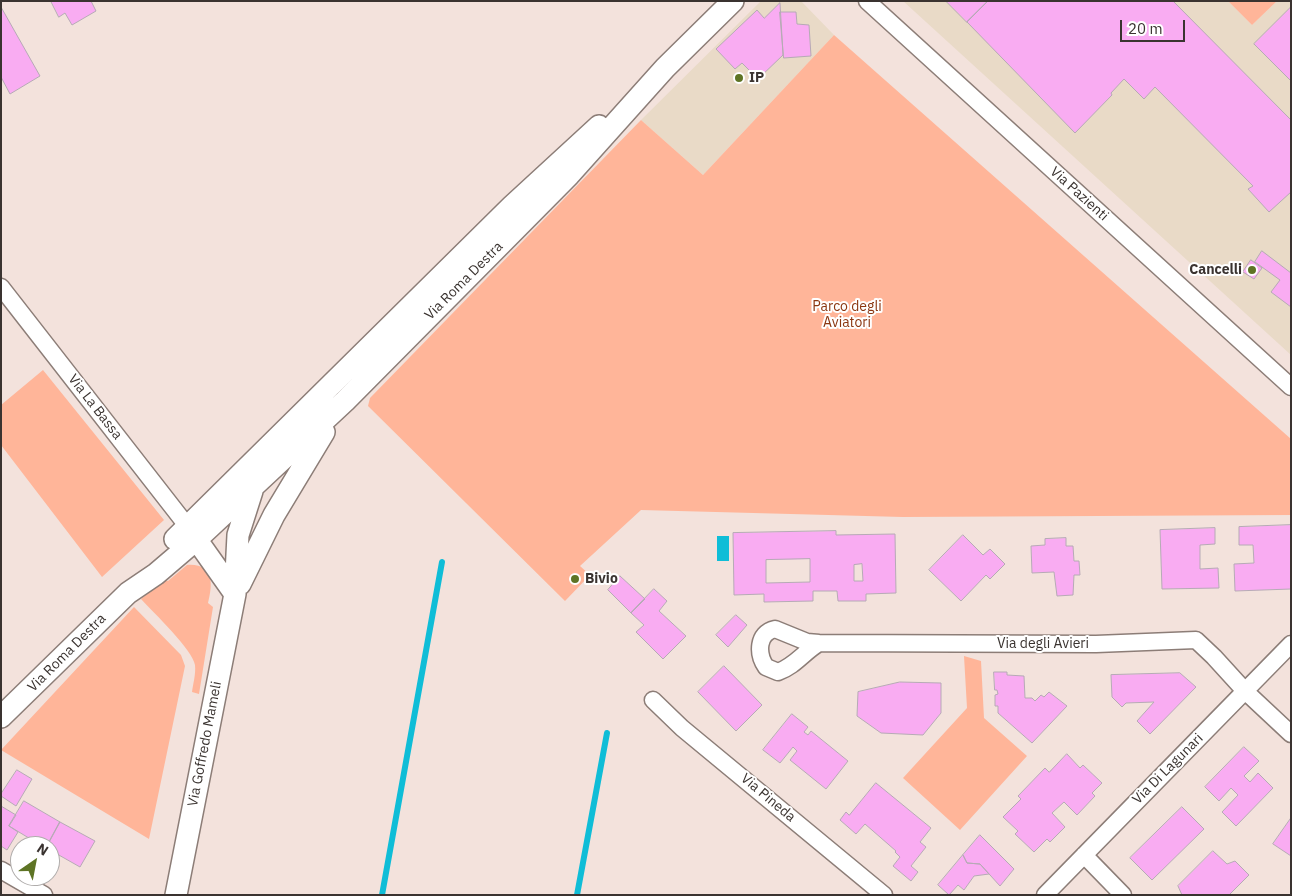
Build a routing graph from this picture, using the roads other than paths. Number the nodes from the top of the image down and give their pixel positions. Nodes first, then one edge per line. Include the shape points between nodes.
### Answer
1 (732, 1) edge
2 (867, 1) edge
3 (665, 68) junction
4 (441, 277) junction
5 (1, 287) edge
6 (1291, 387) edge
7 (344, 401) junction
8 (254, 486) junction
9 (192, 533) junction
10 (235, 594) junction
11 (820, 643) dead end
12 (1291, 644) edge
13 (1245, 691) junction
14 (653, 700) dead end
15 (1, 717) edge
16 (1291, 734) edge
17 (1084, 855) junction
18 (1, 870) edge
19 (44, 895) edge
20 (176, 895) edge
21 (884, 895) edge
22 (1045, 895) edge
23 (1122, 895) edge

1 - 3 street, Via Roma Destra
2 - 6 street, Via Pazienti
3 - 4 street, Via Roma Destra via 573,148
3 - 7 street, Via Roma Destra via 569,175
4 - 8 street, Via Roma Destra via 421,309 282,447
4 - 9 street, Via Roma Destra
5 - 9 street, Via La Bassa
7 - 8 street, Via Roma Destra
7 - 10 street, Via Goffredo Mameli via 310,452
8 - 9 street, Via Roma Destra
8 - 10 street, Via Goffredo Mameli via 238,536
9 - 10 street
9 - 15 street, Via Roma Destra via 148,565 132,589
10 - 20 street, Via Goffredo Mameli
11 - 13 street, Via degli Avieri via 1096,644 1196,640
12 - 13 street, Via Di Lagunari
13 - 16 street, Via degli Avieri
13 - 17 street, Via Di Lagunari
14 - 21 street, Via Pineda via 682,728
17 - 22 street, Via Di Lagunari
17 - 23 street
18 - 19 street

